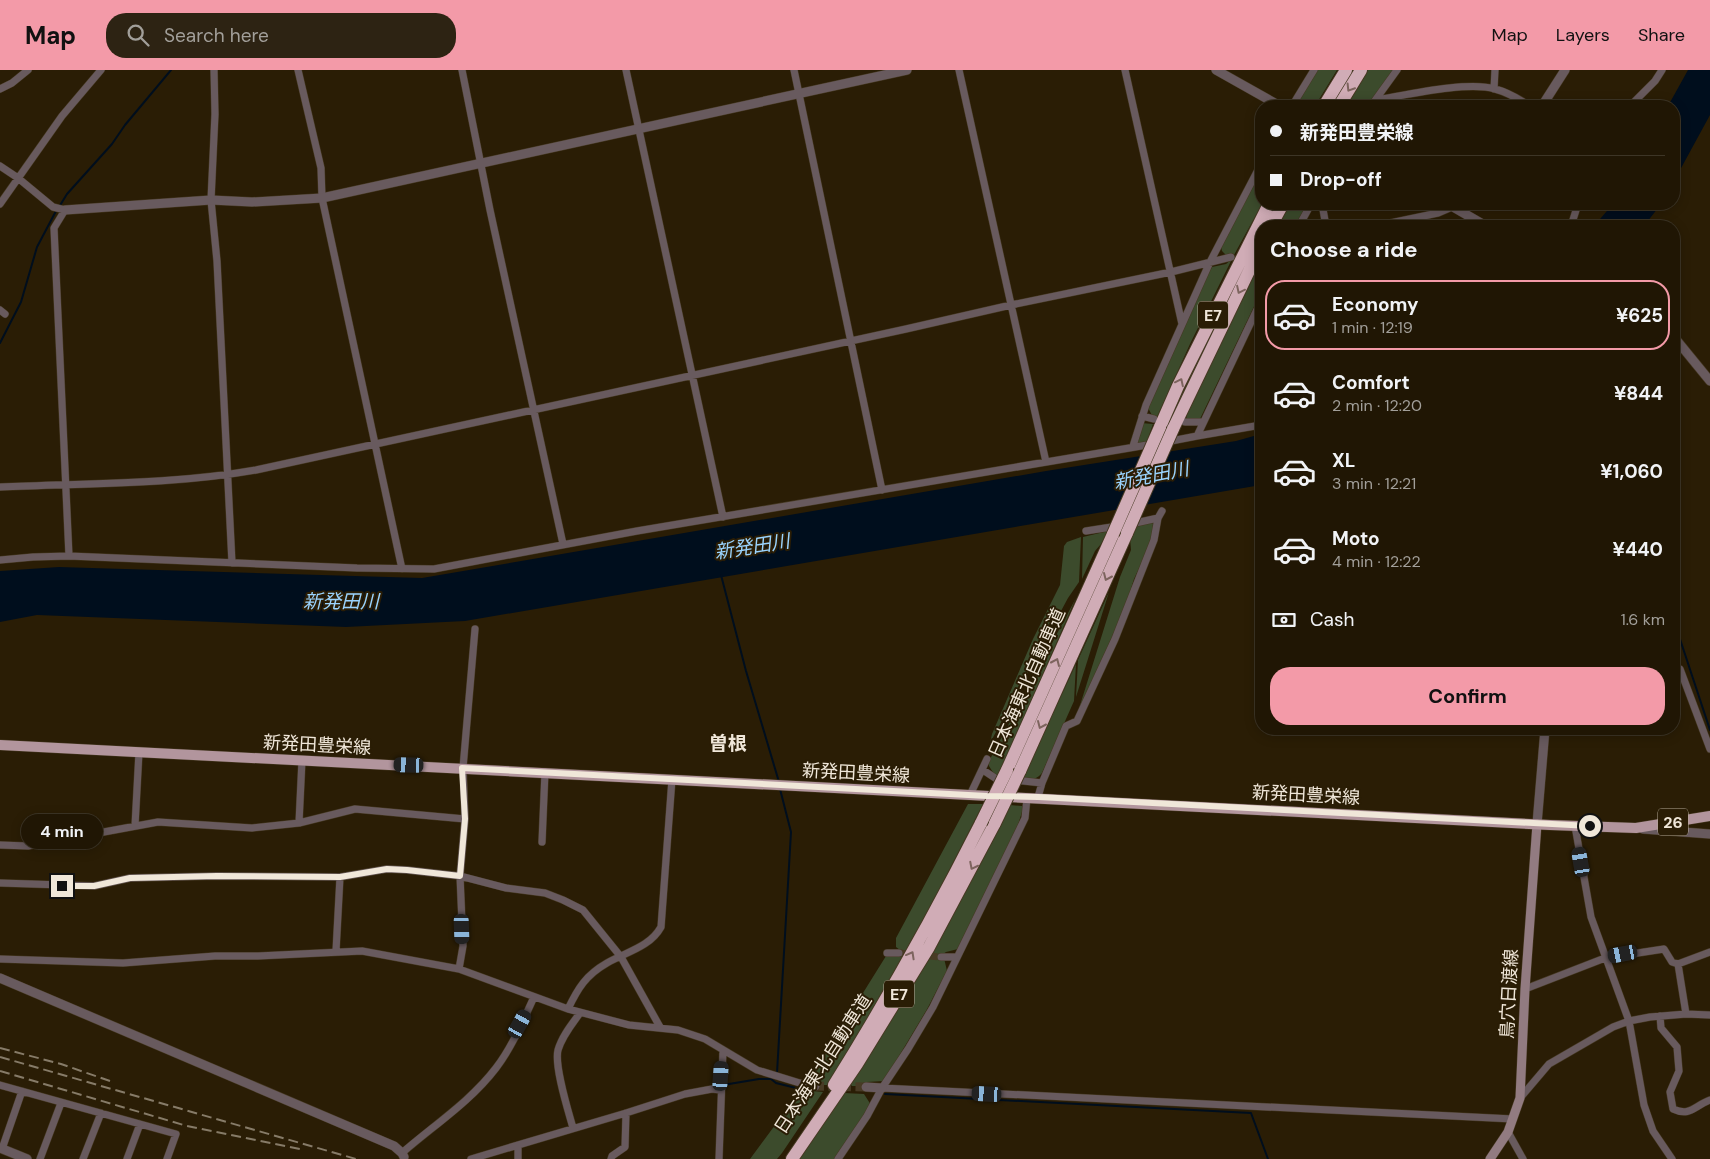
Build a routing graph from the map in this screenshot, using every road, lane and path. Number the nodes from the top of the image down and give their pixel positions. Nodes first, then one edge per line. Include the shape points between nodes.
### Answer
1 (28, 70) edge
2 (100, 70) edge
3 (214, 70) edge
4 (298, 70) edge
5 (462, 70) edge
6 (626, 70) edge
7 (794, 70) edge
8 (907, 70) edge
9 (959, 70) edge
10 (1125, 70) edge
11 (1216, 70) edge
12 (1314, 70) edge
13 (1346, 70) edge
14 (1362, 70) edge
15 (1397, 70) edge
16 (1495, 70) edge
17 (1565, 70) edge
18 (1662, 70) edge
19 (0, 89) edge
20 (1494, 89) junction
21 (799, 93) junction
22 (1269, 100) edge
23 (1296, 100) edge
24 (1328, 100) edge
25 (1343, 100) edge
26 (1376, 100) edge
27 (1392, 100) edge
28 (1520, 100) edge
29 (1546, 100) edge
30 (1636, 100) edge
31 (638, 129) junction
32 (480, 164) junction
33 (0, 166) edge
34 (1255, 176) edge
35 (18, 178) junction
36 (322, 198) junction
37 (212, 200) junction
38 (0, 204) edge
39 (65, 210) junction
40 (1444, 210) edge
41 (1461, 210) edge
42 (1405, 220) edge
43 (1477, 220) edge
44 (1255, 232) edge
45 (1231, 257) dead end
46 (1255, 257) edge
47 (1210, 262) junction
48 (1171, 272) junction
49 (1011, 305) junction
50 (1255, 314) edge
51 (1182, 324) junction
52 (851, 341) junction
53 (1680, 344) edge
54 (691, 375) junction
55 (1710, 382) edge
56 (533, 409) junction
57 (1142, 416) junction
58 (1185, 422) dead end
59 (1203, 422) junction
60 (1162, 425) junction
61 (1255, 426) edge
62 (1197, 436) junction
63 (374, 444) junction
64 (1133, 446) junction
65 (1046, 462) junction
66 (226, 475) junction
67 (65, 484) junction
68 (0, 487) edge
69 (882, 490) junction
70 (723, 517) junction
71 (1086, 531) dead end
72 (563, 544) junction
73 (69, 556) junction
74 (0, 560) edge
75 (232, 563) junction
76 (402, 569) junction
77 (475, 629) dead end
78 (1680, 669) edge
79 (1544, 735) edge
80 (0, 745) edge
81 (1710, 749) edge
82 (139, 752) junction
83 (987, 759) dead end
84 (302, 760) junction
85 (462, 768) junction
86 (983, 770) junction
87 (1014, 770) junction
88 (544, 772) junction
89 (672, 780) junction
90 (1042, 783) junction
91 (970, 795) junction
92 (1038, 797) junction
93 (1027, 798) junction
94 (1710, 816) edge
95 (465, 819) junction
96 (299, 823) junction
97 (1537, 824) junction
98 (135, 826) junction
99 (1575, 826) junction
100 (1636, 828) junction
101 (1710, 834) edge
102 (542, 842) dead end
103 (0, 845) edge
104 (460, 876) junction
105 (340, 877) junction
106 (0, 883) edge
107 (336, 951) junction
108 (887, 952) dead end
109 (1710, 952) edge
110 (898, 954) tunnel mouth
111 (957, 956) junction
112 (621, 957) junction
113 (940, 957) tunnel mouth
114 (1605, 958) junction
115 (0, 959) edge
116 (1678, 964) junction
117 (459, 969) junction
118 (0, 978) edge
119 (1525, 989) junction
120 (534, 997) junction
121 (568, 1009) junction
122 (580, 1013) junction
123 (1686, 1014) junction
124 (1710, 1015) edge
125 (1660, 1016) junction
126 (1629, 1021) junction
127 (660, 1028) junction
128 (723, 1050) junction
129 (803, 1084) joint
130 (0, 1085) edge
131 (814, 1086) tunnel mouth
132 (866, 1088) tunnel mouth
133 (882, 1088) junction
134 (720, 1090) junction
135 (22, 1091) junction
136 (1520, 1098) junction
137 (1710, 1100) edge
138 (61, 1103) junction
139 (101, 1113) junction
140 (626, 1113) junction
141 (1513, 1119) junction
142 (140, 1124) junction
143 (572, 1128) junction
144 (1508, 1132) junction
145 (518, 1145) junction
146 (1, 1148) edge
147 (403, 1156) edge
148 (27, 1159) edge
149 (40, 1159) edge
150 (83, 1159) edge
151 (127, 1159) edge
152 (166, 1159) edge
153 (471, 1159) edge
154 (518, 1159) edge
155 (611, 1159) edge
156 (719, 1159) edge
157 (782, 1159) edge
158 (792, 1159) edge
159 (838, 1159) edge
160 (1490, 1159) edge
161 (1523, 1159) edge
162 (1672, 1159) edge

1 - 19 street
2 - 35 street
3 - 37 street
4 - 36 street via 321,168
5 - 32 street
6 - 31 street
7 - 21 street
8 - 21 street
9 - 49 street
10 - 48 street
11 - 22 street
12 - 23 street
13 - 24 highway
14 -> 25 highway
15 - 26 street
16 - 20 street
17 - 29 street
18 - 30 street via 1655,82
20 - 27 street via 1462,88
20 - 28 street
21 - 31 street
21 - 52 street
31 - 32 street
31 - 54 street
32 - 36 street
32 - 56 street
33 - 35 street
34 - 47 street
35 - 38 street
35 - 39 street via 53,207
36 - 37 street via 252,202
36 - 63 street
37 - 39 street
37 - 66 street
39 - 67 street via 54,228
40 - 42 street
41 - 43 street
60 -> 44 highway, 日本海東北自動車道 / E7 via 1178,386
45 - 47 street
46 -> 60 highway, 日本海東北自動車道 / E7
47 - 48 street
47 - 51 street
48 - 49 street
48 - 51 street
49 - 52 street
49 - 65 street
50 - 59 street
51 - 57 street
52 - 54 street
52 - 69 street
53 - 55 street
54 - 56 street
54 - 70 street
56 - 63 street
56 - 72 street
57 - 60 street
57 - 64 street
58 - 59 street
59 - 62 street
87 -> 60 highway, 日本海東北自動車道 / E7, bridge
60 -> 87 highway, 日本海東北自動車道 / E7, bridge via 1127,533
61 - 62 street
62 - 64 street
63 - 66 street
63 - 76 street
64 - 65 street
65 - 69 street
66 - 67 street
66 - 75 street
67 - 68 street
67 - 73 street
69 - 70 street
70 - 72 street
71 - 90 street via 1138,523 1160,514 1154,540 1115,639 1077,721 1066,726
72 - 76 street via 434,569
73 - 74 street
73 - 75 street
75 - 76 street
77 - 85 street
78 - 81 street
79 - 97 street
80 - 82 main road, 新発田豊栄線 / 26
82 - 84 main road, 新発田豊栄線 / 26
82 - 98 street
83 - 86 street
84 - 85 main road, 新発田豊栄線 / 26
84 - 96 street
85 - 88 main road, 新発田豊栄線 / 26
85 - 95 street
86 - 90 street via 996,778
86 - 91 street
157 -> 87 highway, 日本海東北自動車道 / E7, bridge via 827,1096 892,989
87 -> 158 highway, 日本海東北自動車道 / E7, bridge via 995,822 929,947 857,1064
88 - 89 main road, 新発田豊栄線 / 26
88 - 102 street
89 - 91 main road, 新発田豊栄線 / 26
89 - 112 street via 661,927 653,939
90 - 92 street
91 - 93 main road, 新発田豊栄線 / 26
92 - 93 main road, 新発田豊栄線 / 26
92 - 97 main road, 新発田豊栄線 / 26
93 - 111 street via 1025,818
94 - 100 main road, 新発田豊栄線 / 26
95 - 96 street via 354,809
95 - 104 street
96 - 98 street via 252,828 158,822
97 - 99 main road, 新発田豊栄線 / 26
97 - 119 main road, 鳥穴日渡線
98 - 103 street via 28,846
99 - 100 main road, 新発田豊栄線 / 26
99 - 114 street via 1591,917
100 - 101 street
104 - 105 street via 387,869
104 - 112 street via 506,888 545,893 583,910
104 - 117 street via 463,946
105 - 106 street via 130,878 94,886
105 - 107 street
107 - 115 street via 123,963
107 - 117 street via 362,951
108 - 110 street
109 - 116 street
111 - 113 street
111 - 133 street via 933,1006
112 - 121 street via 589,976 578,988
112 - 127 street
114 - 116 street via 1664,949 1672,962
114 - 119 street
114 - 126 street
116 - 123 street
117 - 120 street
118 - 147 street via 394,1146
119 - 136 main road, 鳥穴日渡線
120 - 121 street
120 - 147 street via 496,1068
121 - 122 street
122 - 127 street via 629,1025
122 - 143 street via 557,1052
123 - 124 street
123 - 125 street
125 - 126 street
125 - 137 street via 1661,1028 1677,1047 1679,1071 1670,1092 1673,1109 1686,1113
126 - 136 street via 1549,1064
126 - 162 street via 1644,1105 1653,1131
127 - 128 street via 705,1039
128 - 129 street via 758,1070
128 - 134 street
129 - 131 street
130 - 135 street
132 - 133 street
133 - 141 street
133 - 159 street
134 - 140 street via 685,1094
134 - 156 street
135 - 138 street
135 - 146 street
136 - 141 main road, 鳥穴日渡線
138 - 139 street
138 - 149 street
139 - 142 street
139 - 150 street
140 - 143 street
140 - 155 street via 625,1147
141 - 144 main road, 鳥穴日渡線
142 - 151 street
142 - 152 street via 176,1134
143 - 145 street
144 - 160 main road, 鳥穴日渡線
144 - 161 street
145 - 153 street
145 - 154 street
146 - 148 street

